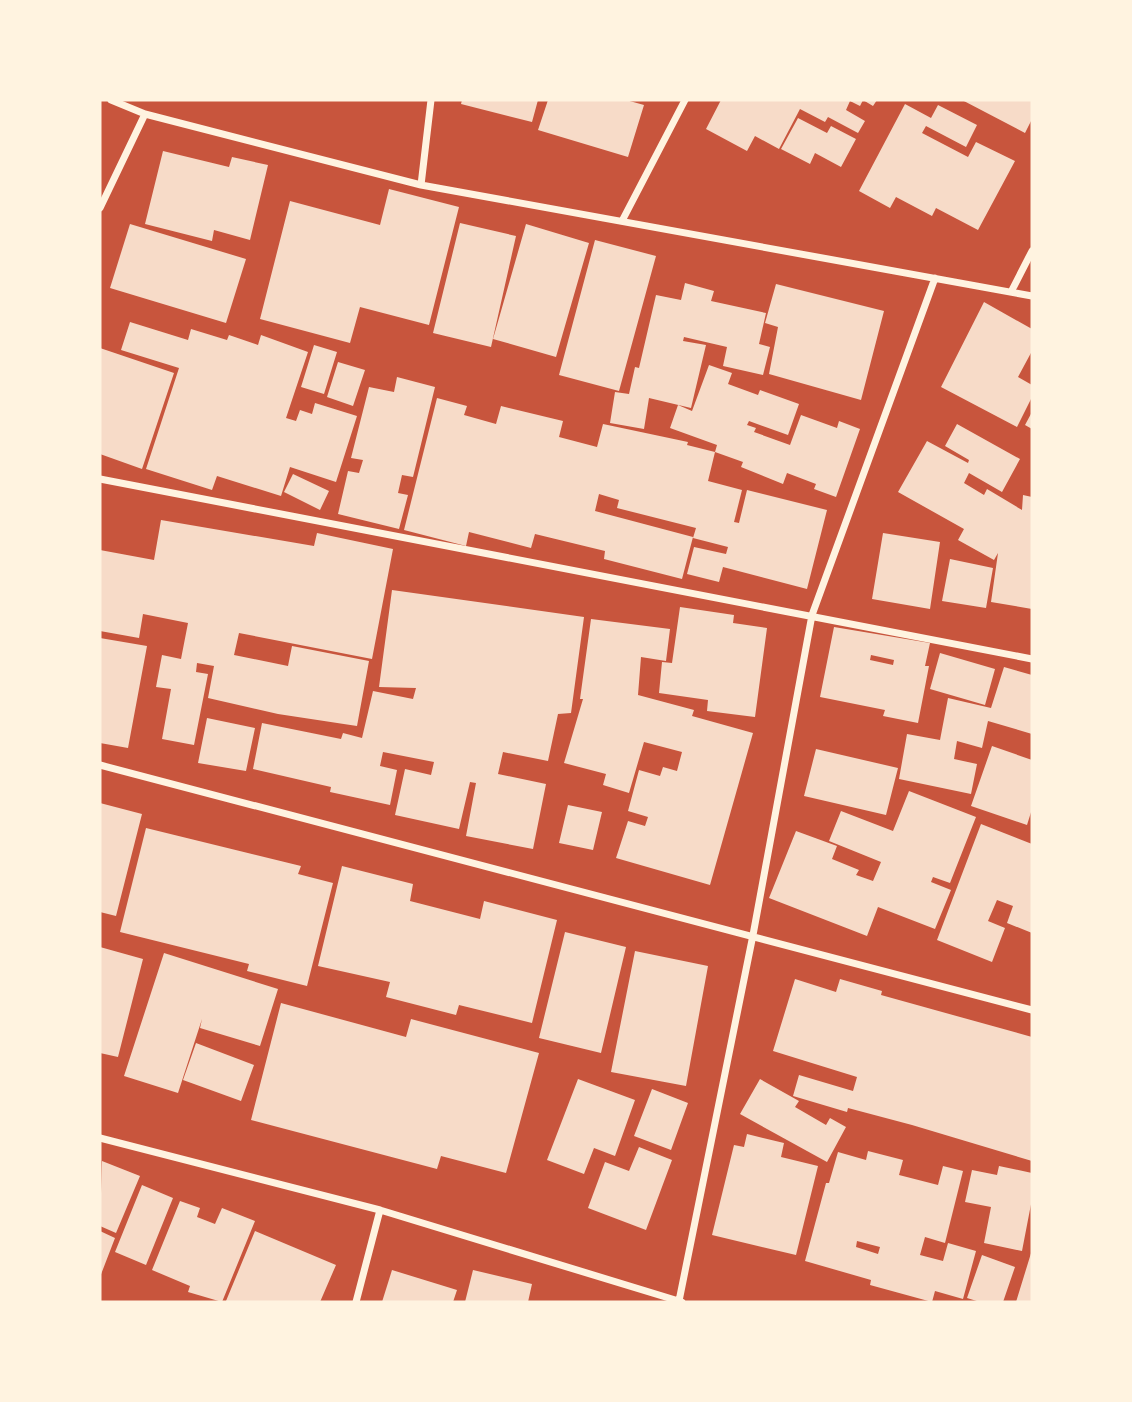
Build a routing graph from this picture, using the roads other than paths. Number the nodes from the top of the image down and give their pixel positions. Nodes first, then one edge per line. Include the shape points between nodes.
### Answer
1 (111, 100) edge
2 (431, 100) edge
3 (685, 100) edge
4 (145, 114) junction
5 (421, 185) junction
6 (100, 208) edge
7 (622, 221) junction
8 (1032, 250) edge
9 (935, 278) junction
10 (1011, 292) junction
11 (1032, 296) edge
12 (100, 480) edge
13 (812, 615) junction
14 (1032, 659) edge
15 (100, 765) edge
16 (753, 935) junction
17 (1032, 1010) edge
18 (100, 1138) edge
19 (380, 1210) junction
20 (356, 1302) edge
21 (681, 1302) edge

1 - 4 street
2 - 5 street
3 - 7 street
4 - 5 street
4 - 6 street
5 - 7 street
7 - 9 street
8 - 10 street
9 - 10 street
9 - 13 street
10 - 11 street
12 - 13 street
13 - 14 street
13 - 16 street
15 - 16 street
16 - 17 street
16 - 21 street
18 - 19 street
19 - 20 street
19 - 21 street

